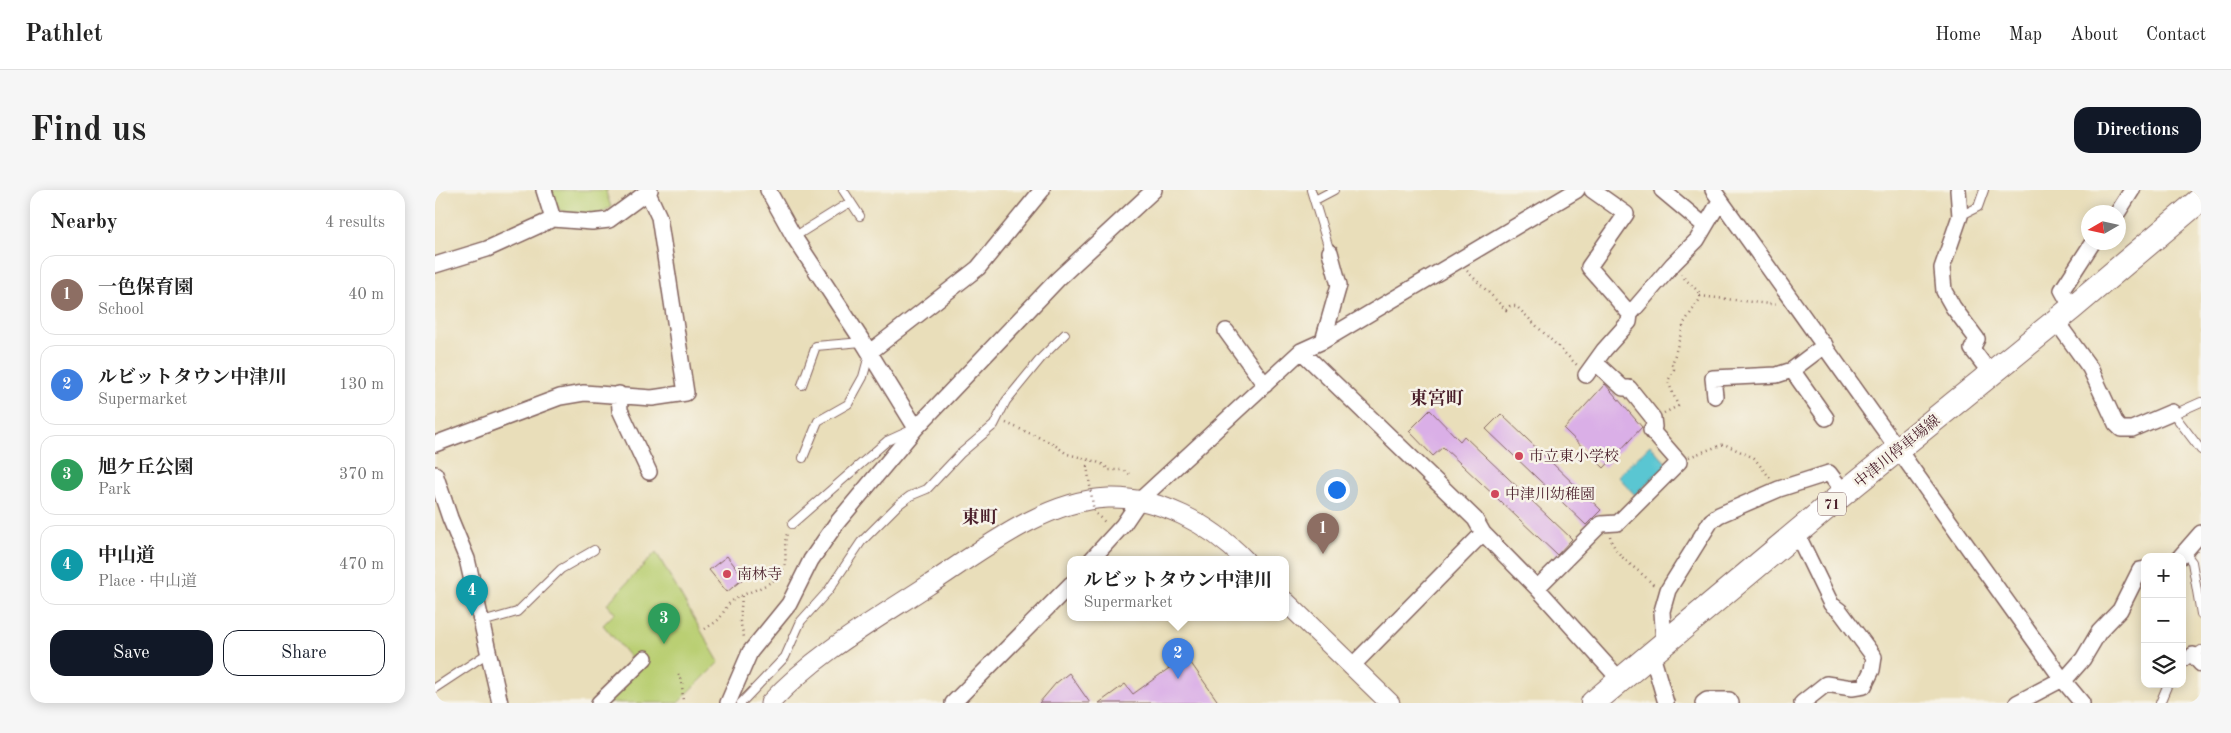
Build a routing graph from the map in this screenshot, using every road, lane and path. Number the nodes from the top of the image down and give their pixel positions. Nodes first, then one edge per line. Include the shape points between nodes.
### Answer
1 (544, 190) edge
2 (648, 190) edge
3 (768, 190) edge
4 (843, 190) edge
5 (1042, 190) edge
6 (1154, 190) edge
7 (1311, 190) edge
8 (1334, 190) edge
9 (1577, 190) edge
10 (1592, 190) edge
11 (1662, 190) edge
12 (1958, 190) edge
13 (1983, 190) edge
14 (2133, 190) edge
15 (1716, 195) edge
16 (2201, 199) edge
17 (1315, 200) junction
18 (850, 202) junction
19 (2123, 205) edge
20 (859, 216) dead end
21 (1960, 216) junction
22 (553, 219) junction
23 (1705, 226) junction
24 (794, 237) junction
25 (2088, 250) edge
26 (1330, 252) joint
27 (1457, 261) junction
28 (1673, 264) junction
29 (435, 265) edge
30 (1700, 296) junction
31 (1798, 307) junction
32 (1630, 314) junction
33 (2064, 314) junction
34 (1226, 331) dead end
35 (1065, 334) dead end
36 (1323, 341) junction
37 (1825, 345) junction
38 (867, 347) junction
39 (1301, 351) junction
40 (1591, 369) junction
41 (1792, 370) junction
42 (1991, 374) junction
43 (802, 385) dead end
44 (1265, 385) junction
45 (619, 394) junction
46 (1715, 396) dead end
47 (2201, 402) edge
48 (2173, 413) junction
49 (1653, 418) junction
50 (1826, 418) dead end
51 (998, 420) junction
52 (916, 428) junction
53 (435, 444) edge
54 (1898, 450) junction
55 (2201, 450) edge
56 (803, 458) dead end
57 (1088, 460) junction
58 (1679, 462) junction
59 (649, 472) dead end
60 (435, 474) edge
61 (1129, 474) dead end
62 (1779, 489) junction
63 (1844, 493) junction
64 (1140, 500) junction
65 (791, 524) joint
66 (1601, 524) junction
67 (1111, 528) dead end
68 (1483, 533) junction
69 (2201, 533) edge
70 (1797, 534) junction
71 (594, 550) dead end
72 (2184, 553) edge
73 (1095, 556) edge
74 (1241, 556) edge
75 (2186, 558) edge
76 (2141, 570) edge
77 (1067, 588) edge
78 (1537, 588) junction
79 (743, 596) junction
80 (1665, 600) junction
81 (1289, 605) edge
82 (2201, 614) edge
83 (482, 622) junction
84 (705, 629) dead end
85 (754, 648) junction
86 (1658, 649) junction
87 (488, 653) junction
88 (645, 658) dead end
89 (1351, 667) junction
90 (678, 674) dead end
91 (2062, 679) junction
92 (1621, 680) junction
93 (435, 688) edge
94 (2166, 688) edge
95 (2019, 702) edge
96 (500, 703) edge
97 (599, 703) edge
98 (683, 703) edge
99 (728, 703) edge
100 (741, 703) edge
101 (770, 703) edge
102 (953, 703) edge
103 (1390, 703) edge
104 (1593, 703) edge
105 (1666, 703) edge
106 (1703, 703) edge
107 (1731, 703) edge
108 (1802, 703) edge
109 (2081, 703) edge
110 (2160, 703) edge

1 - 22 street
2 - 22 street via 609,220
2 - 45 street via 659,217 686,393 652,398
3 - 24 street
4 - 18 lane
5 - 38 street via 977,268
6 - 52 street via 1058,279
7 - 17 lane
8 - 17 lane
9 - 27 street
10 - 32 street via 1626,214 1589,267
11 - 23 street
12 - 21 street
13 - 21 lane via 1978,208
14 - 19 street
15 - 23 street
15 - 31 street
16 - 33 main road, 中津川停車場線 / 71
17 - 26 lane
18 - 20 lane
18 - 24 lane
21 - 42 street via 1942,268 1944,291 1977,339 1973,349
22 - 29 street via 487,249
23 - 28 street via 1697,240
24 - 38 street
25 - 33 street via 2062,290
26 - 36 street via 1339,285
27 - 36 street
27 - 40 path via 1506,310 1516,306
28 - 30 path via 1700,292
28 - 32 street
30 - 31 path
30 - 49 path via 1684,323 1668,381 1678,406
31 - 37 street
32 - 40 street via 1629,322
33 - 42 main road, 中津川停車場線 / 71
33 - 48 street via 2121,429 2132,430
34 - 44 street
35 - 51 lane via 1006,401
36 - 39 street
37 - 41 street
37 - 54 street
38 - 43 lane via 816,346
38 - 52 street
38 - 56 lane via 863,377 848,404 818,421
39 - 44 street
39 - 68 street via 1475,519
40 - 49 street via 1623,388 1629,388
41 - 46 street via 1777,375 1713,378
41 - 50 street
42 - 54 main road, 中津川停車場線 / 71
44 - 64 street
45 - 53 street via 584,393 560,397
45 - 59 street via 620,410
47 - 48 lane
48 - 55 lane
49 - 58 street via 1651,430
51 - 57 path via 1053,443 1067,454
51 - 100 lane via 927,489 898,505 861,542 829,591 801,621 785,658
52 - 65 lane via 887,441
52 - 85 street via 836,524 811,560 789,604
54 - 63 main road, 中津川停車場線 / 71
54 - 91 street
57 - 61 path via 1109,470 1123,470
57 - 67 path, bridge via 1094,512
58 - 62 path via 1724,444 1754,458
58 - 66 street via 1618,523
60 - 83 street via 467,559
62 - 63 street via 1829,473
62 - 80 street via 1711,521
63 - 70 main road, 中津川停車場線 / 71
64 - 73 street via 1123,525
64 - 74 street via 1174,511 1201,526
64 - 101 street via 1086,500 1055,510 1016,530 812,662
65 - 79 path via 785,537 783,568 774,579
66 - 78 street
66 - 80 path via 1618,554 1649,579
68 - 78 street
68 - 89 street
69 - 72 street
70 - 86 main road, 中津川停車場線 / 71
70 - 108 street via 1831,604 1840,611 1874,657 1864,686 1852,688 1827,684
71 - 83 lane via 561,569 517,612
75 - 82 lane via 2192,562
76 - 91 street via 2120,610 2099,632 2083,659
77 - 102 street
78 - 92 street
79 - 84 path via 725,607 719,619
79 - 85 path via 742,635
80 - 86 street
81 - 89 street
83 - 87 street
85 - 99 street
86 - 92 main road, 中津川停車場線 / 71
86 - 105 street
87 - 93 lane
87 - 96 street
88 - 97 street
89 - 103 street
90 - 98 path
91 - 95 street
91 - 109 street
92 - 104 main road, 中津川停車場線 / 71
94 - 110 lane
106 - 107 street via 1707,700 1729,700

